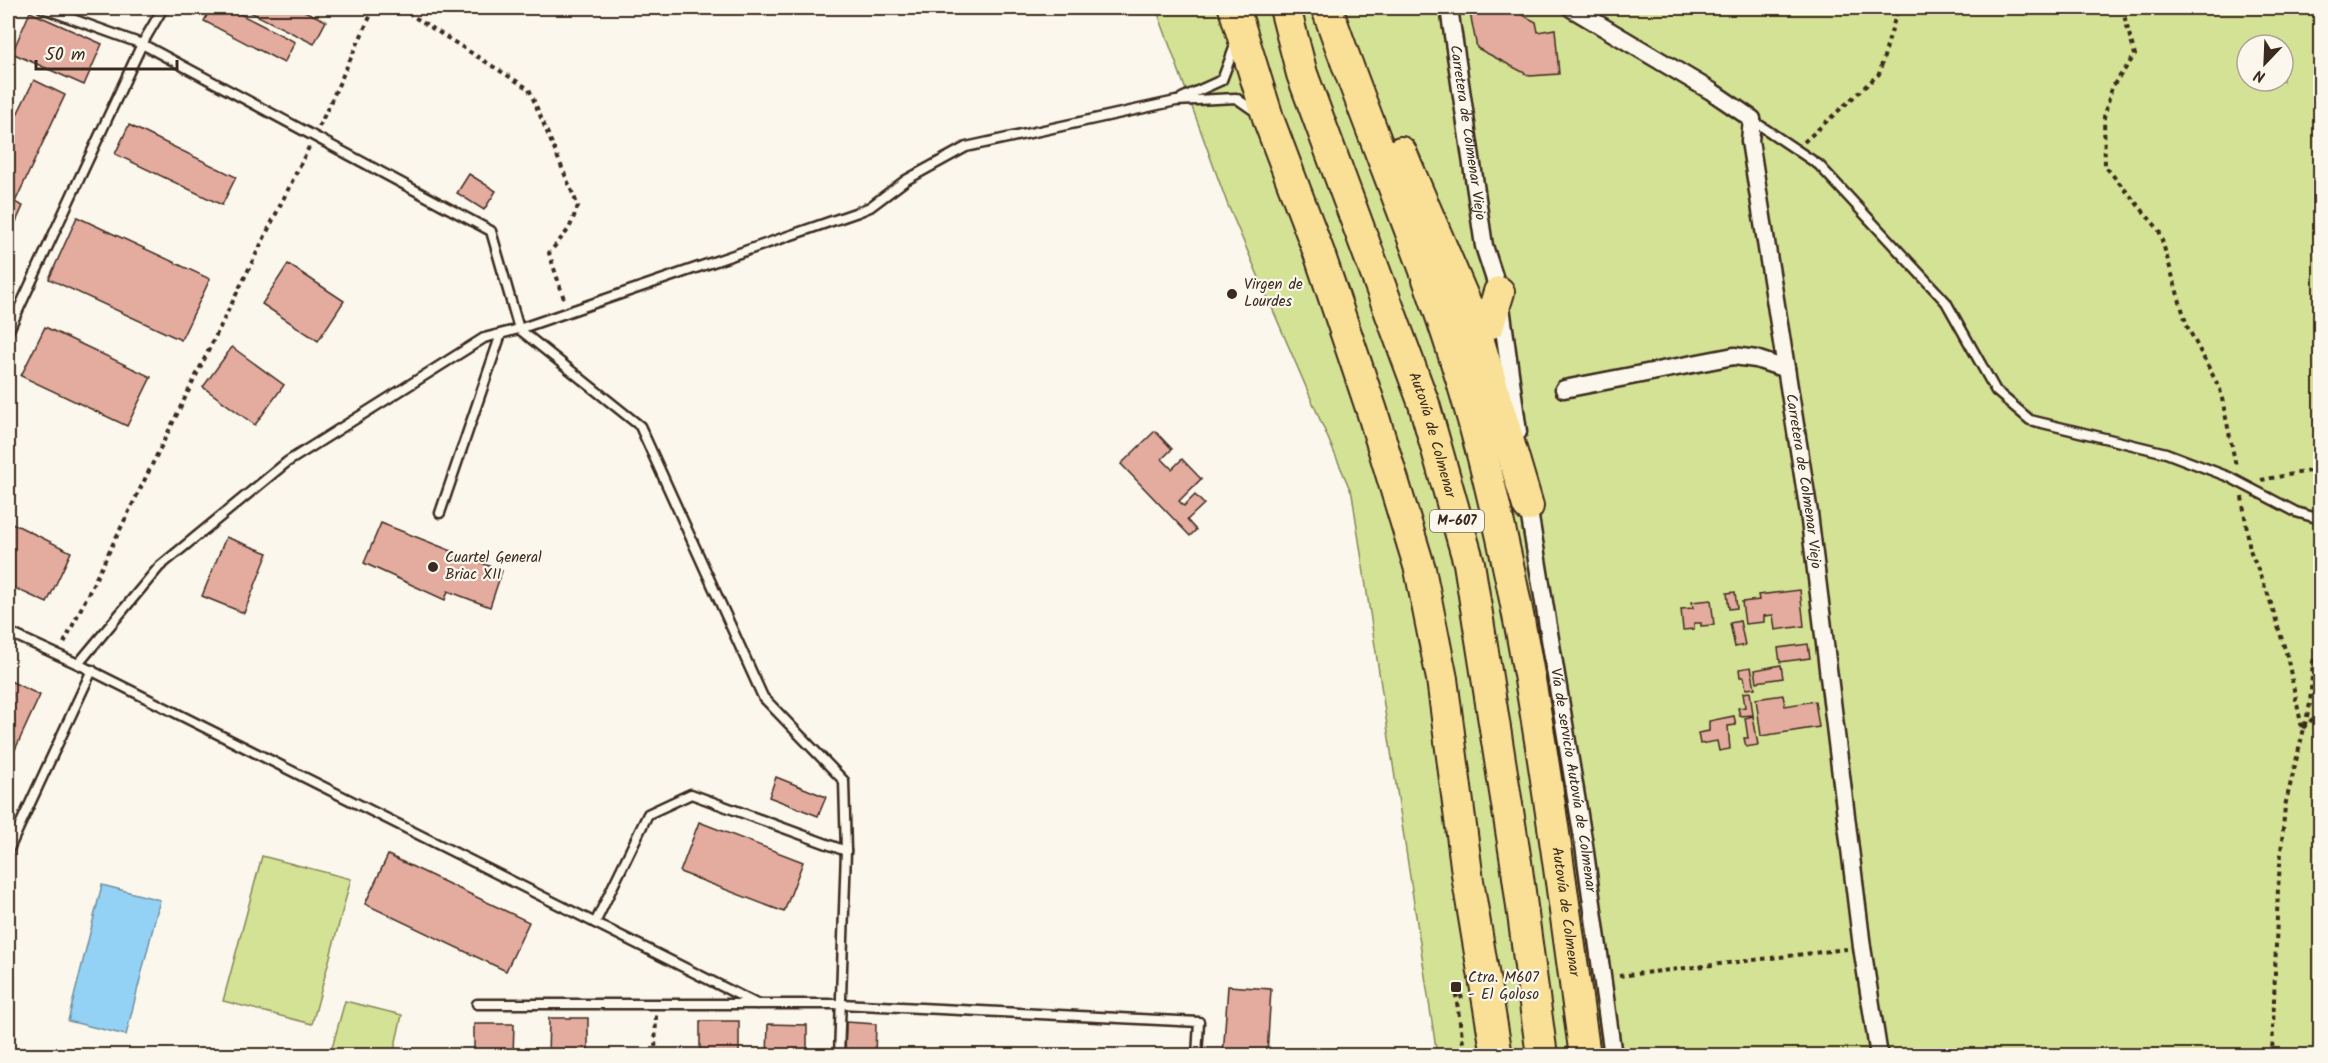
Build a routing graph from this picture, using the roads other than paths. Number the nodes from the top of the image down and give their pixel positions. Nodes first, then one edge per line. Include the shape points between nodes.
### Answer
1 (42, 8) edge
2 (163, 8) edge
3 (1285, 8) edge
4 (1327, 8) edge
5 (1449, 8) edge
6 (1570, 8) edge
7 (1237, 19) edge
8 (142, 44) junction
9 (1176, 101) junction
10 (1752, 119) junction
11 (1269, 121) junction
12 (1499, 292) junction
13 (1472, 318) junction
14 (519, 329) junction
15 (8, 332) edge
16 (501, 334) junction
17 (1786, 369) junction
18 (1564, 389) dead end
19 (1528, 506) junction
20 (440, 513) dead end
21 (2320, 519) edge
22 (8, 632) edge
23 (78, 664) junction
24 (92, 670) junction
25 (8, 851) edge
26 (846, 851) junction
27 (595, 923) junction
28 (477, 1004) dead end
29 (757, 1004) junction
30 (841, 1004) junction
31 (839, 1056) edge
32 (1197, 1056) edge
33 (1497, 1056) edge
34 (1542, 1056) edge
35 (1585, 1056) edge
36 (1613, 1056) edge
37 (1879, 1056) edge

1 - 8 lane
2 - 8 lane
3 - 34 highway, Autovía de Colmenar / M-607 via 1302,74 1424,404 1469,563
4 - 13 highway via 1411,171
4 - 35 highway, Autovía de Colmenar / M-607 via 1359,101 1397,192 1465,391 1512,577
5 - 12 street, Carretera de Colmenar Viejo via 1484,246
6 - 10 street
7 - 9 lane via 1222,80
7 - 11 highway
8 - 14 lane via 491,231
8 - 15 lane
9 - 11 lane via 1236,98
9 - 14 lane via 966,147 906,180 870,207
10 - 17 street, Carretera de Colmenar Viejo via 1750,141
10 - 21 lane via 1819,165 1946,302 1996,392 2030,420 2166,453 2240,482 2295,512
11 - 33 highway via 1326,275 1420,568 1442,680 1468,881
12 - 13 highway via 1489,324
12 - 19 street, Carretera de Colmenar Viejo
13 - 19 highway
14 - 16 lane
14 - 26 lane via 640,426 763,697 844,781
16 - 20 lane
16 - 23 lane via 484,338 287,462 159,567
17 - 18 street via 1734,356
17 - 37 street, Carretera de Colmenar Viejo via 1809,513
19 - 36 street, Vía de servicio Autovía de Colmenar via 1584,844
22 - 23 lane
23 - 24 lane
24 - 25 lane
24 - 27 lane
26 - 27 lane via 691,794 648,814
26 - 30 lane
27 - 29 lane
28 - 29 lane
29 - 30 lane
30 - 31 lane
30 - 32 lane via 1198,1022

